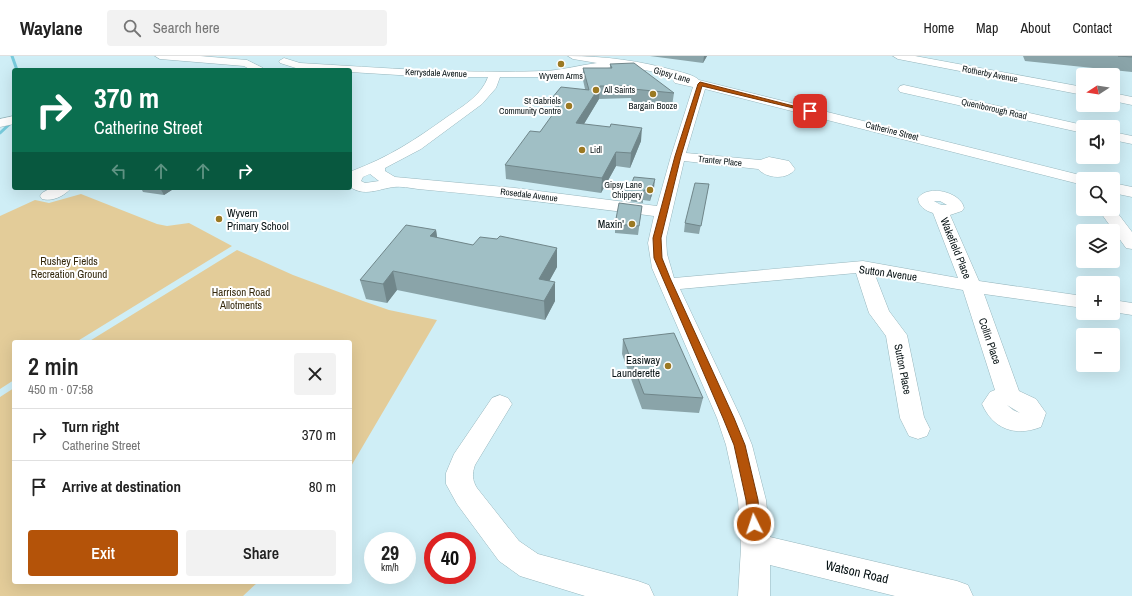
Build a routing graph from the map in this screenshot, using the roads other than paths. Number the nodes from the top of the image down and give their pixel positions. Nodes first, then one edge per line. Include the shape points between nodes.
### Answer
1 (160, 56) edge
2 (296, 56) edge
3 (898, 56) edge
4 (622, 58) edge
5 (581, 61) edge
6 (602, 62) junction
7 (265, 66) edge
8 (332, 68) edge
9 (352, 69) edge
10 (635, 69) junction
11 (494, 74) junction
12 (679, 81) junction
13 (904, 89) dead end
14 (1076, 91) edge
15 (697, 94) junction
16 (1120, 98) edge
17 (1132, 101) edge
18 (12, 120) edge
19 (0, 123) edge
20 (1076, 127) edge
21 (1120, 137) edge
22 (1132, 140) edge
23 (678, 156) junction
24 (763, 165) dead end
25 (378, 166) junction
26 (1076, 178) edge
27 (395, 182) junction
28 (1120, 189) edge
29 (59, 190) edge
30 (1132, 192) edge
31 (48, 196) dead end
32 (940, 210) dead end
33 (663, 212) junction
34 (1111, 216) edge
35 (1132, 244) edge
36 (863, 267) junction
37 (668, 284) junction
38 (971, 286) junction
39 (1076, 301) edge
40 (1120, 307) edge
41 (1132, 309) edge
42 (1009, 397) dead end
43 (500, 404) dead end
44 (918, 429) dead end
45 (756, 548) junction
46 (638, 596) edge
47 (754, 596) edge
48 (957, 596) edge

1 - 7 street, Kerrysdale Avenue
2 - 7 street
3 - 14 street, Rotherby Avenue
4 - 6 street
4 - 10 street, Gipsy Lane
4 - 15 street, Gipsy Lane via 683,76
5 - 6 street, Kerrysdale Avenue
5 - 11 street, Kerrysdale Avenue via 570,72
6 - 10 street
7 - 8 street, Kerrysdale Avenue
9 - 11 street, Kerrysdale Avenue via 431,74
10 - 12 street, Gipsy Lane
11 - 25 street, Rosedale Avenue via 490,88 478,101 416,146
12 - 15 street
12 - 15 street, Gipsy Lane
13 - 20 street, Queniborough Road
15 - 23 street
15 - 26 street, Catherine Street via 730,91
16 - 17 street
18 - 19 street
21 - 22 street
23 - 24 street, Tranter Place
23 - 33 street
25 - 27 street, Rosedale Avenue via 377,173
25 - 27 street, Rosedale Avenue via 357,174 353,182 362,188
27 - 33 street, Rosedale Avenue via 515,193
28 - 30 street
29 - 31 street
32 - 38 street, Wakefield Place
33 - 37 street via 656,247
34 - 35 street
36 - 37 street, Sutton Avenue
36 - 38 street, Sutton Avenue
36 - 44 street, Sutton Place via 879,313 896,335 912,418
37 - 45 street via 739,445 752,500
38 - 39 street, Sutton Avenue
38 - 42 street, Collin Place
40 - 41 street
43 - 46 street via 463,462 459,473 460,484 467,496 509,551 531,566
45 - 47 street
45 - 48 street, Watson Road

